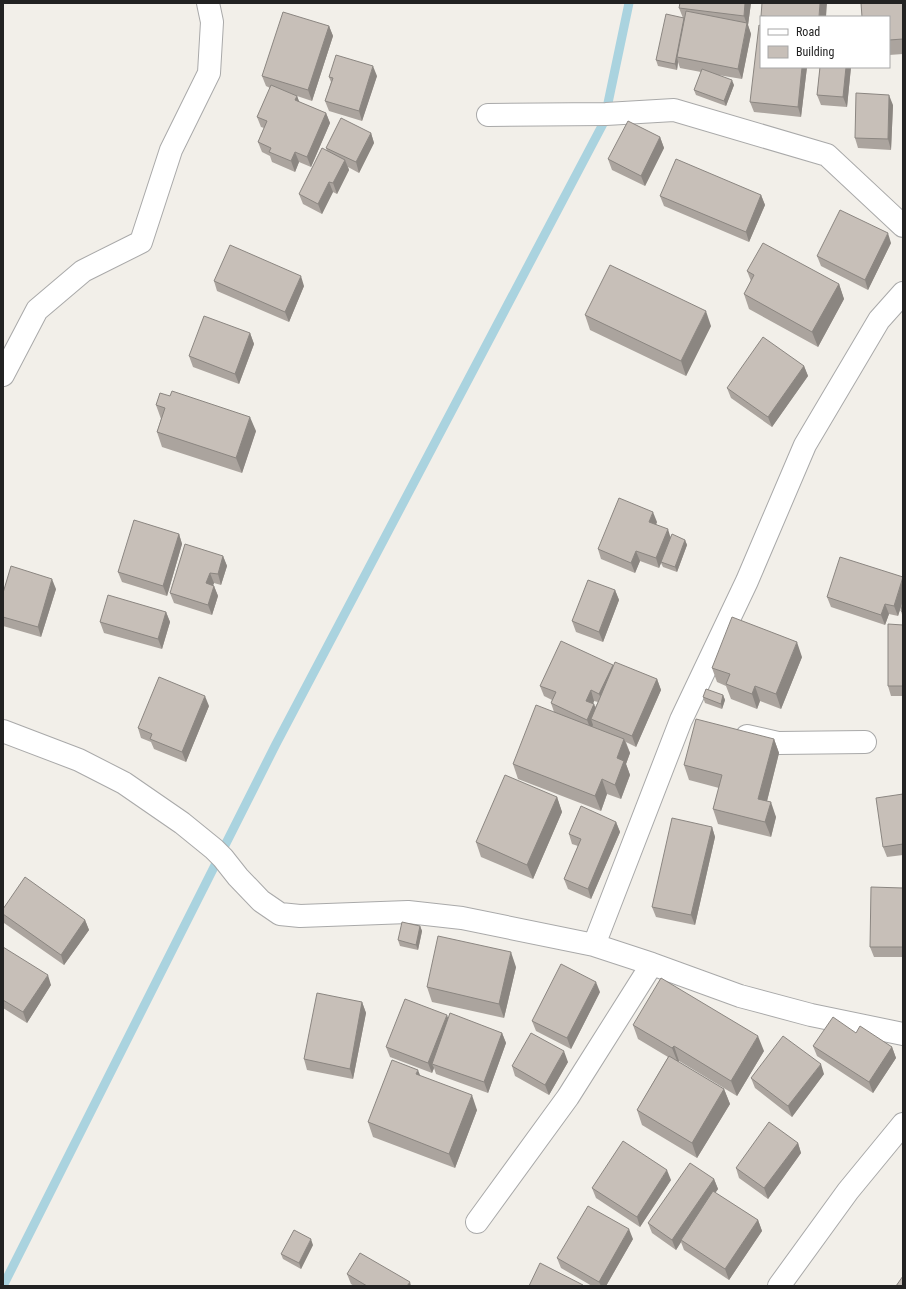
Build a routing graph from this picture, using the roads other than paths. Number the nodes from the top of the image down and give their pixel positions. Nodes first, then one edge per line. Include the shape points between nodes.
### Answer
1 (208, 3) edge
2 (488, 115) dead end
3 (903, 226) edge
4 (903, 293) edge
5 (3, 375) edge
6 (681, 720) junction
7 (704, 725) edge
8 (3, 731) edge
9 (726, 731) edge
10 (865, 742) dead end
11 (594, 945) junction
12 (652, 964) junction
13 (903, 1034) edge
14 (903, 1124) edge
15 (477, 1222) dead end
16 (779, 1286) edge

1 - 5 street via 212,22 209,73 170,150 141,242 83,271 37,310
2 - 3 street via 606,114 674,110 827,155
4 - 6 street via 879,320 805,445 747,581
6 - 7 street
6 - 11 street
8 - 11 street via 79,760 124,783 182,823 214,849 261,901 280,914 300,916 408,912 462,918
9 - 10 street via 778,743
11 - 12 street
12 - 13 street via 740,996 812,1015
12 - 15 street via 568,1097
14 - 16 street via 848,1191

